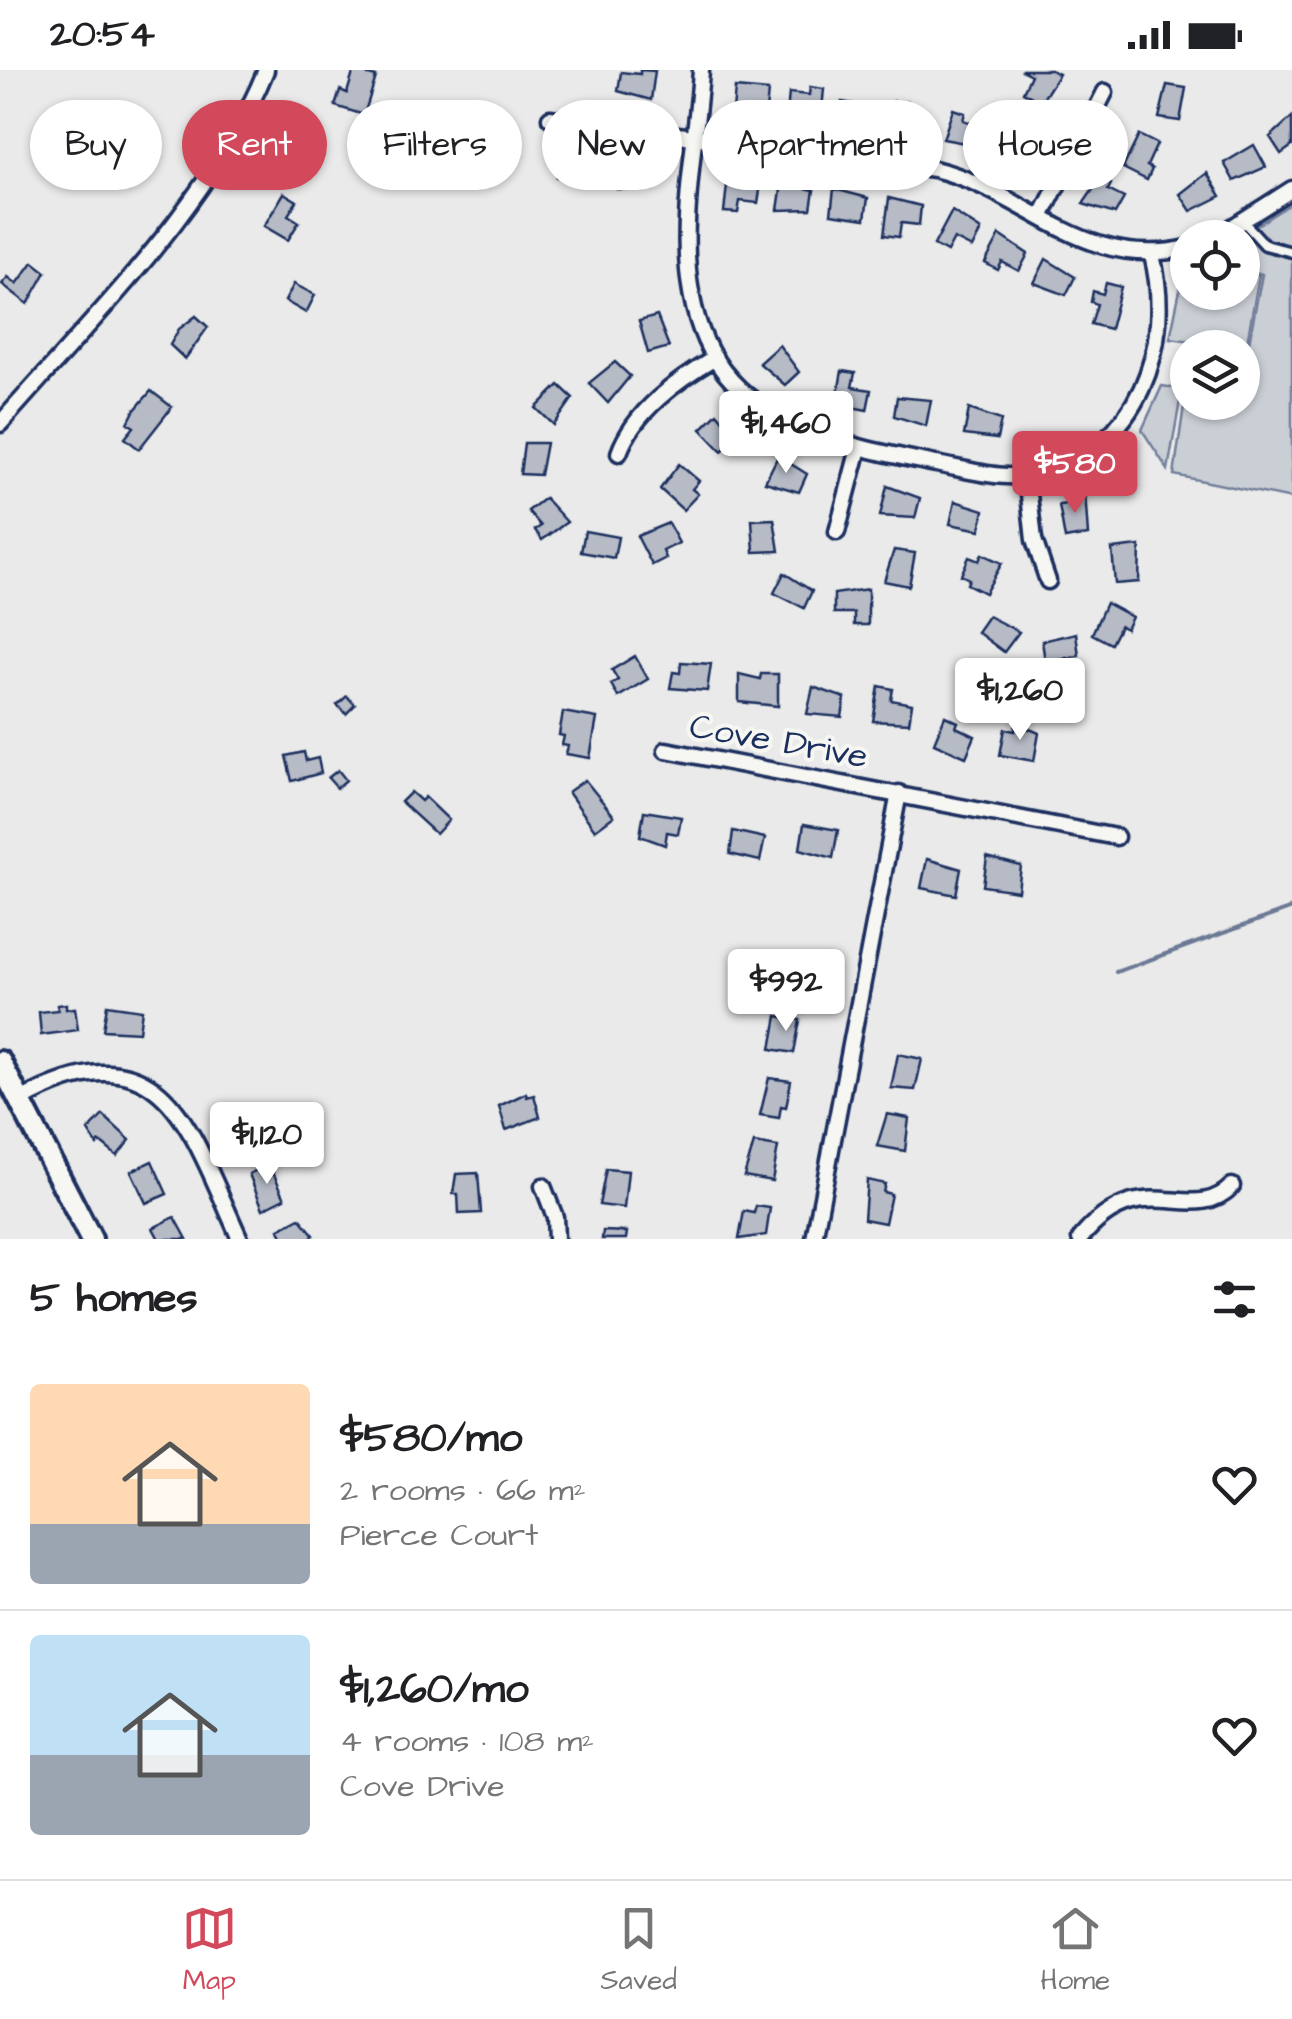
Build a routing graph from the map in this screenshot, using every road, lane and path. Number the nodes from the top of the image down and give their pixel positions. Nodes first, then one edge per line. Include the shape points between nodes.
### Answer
1 (266, 70) edge
2 (701, 70) edge
3 (1105, 92) dead end
4 (682, 136) edge
5 (697, 138) junction
6 (1292, 189) edge
7 (1041, 217) junction
8 (1246, 220) edge
9 (1260, 241) edge
10 (1170, 252) edge
11 (1292, 252) edge
12 (1152, 255) junction
13 (715, 358) junction
14 (0, 424) edge
15 (859, 448) junction
16 (619, 454) dead end
17 (1027, 476) junction
18 (837, 532) dead end
19 (1048, 582) dead end
20 (666, 750) dead end
21 (899, 793) junction
22 (1116, 837) dead end
23 (0, 1062) edge
24 (21, 1100) junction
25 (544, 1186) dead end
26 (1232, 1186) dead end
27 (91, 1239) edge
28 (240, 1239) edge
29 (556, 1239) edge
30 (814, 1239) edge
31 (1080, 1239) edge

1 - 14 street via 212,172
2 - 5 street
3 - 7 street
4 - 5 street
5 - 7 street via 934,169
5 - 13 street via 687,277
6 - 8 street
7 - 12 street via 1091,244
9 - 11 lane
10 - 12 street
12 - 17 street via 1155,352 1135,405 1069,463
13 - 15 street via 775,415
13 - 16 street via 651,407
15 - 17 street
15 - 18 street
17 - 19 street via 1034,540
20 - 21 street, Cove Drive
21 - 22 street, Cove Drive
21 - 30 street
23 - 24 street
24 - 27 street
24 - 28 street via 60,1079 94,1072 152,1088 183,1119
25 - 29 street
26 - 31 street via 1200,1202 1120,1203

